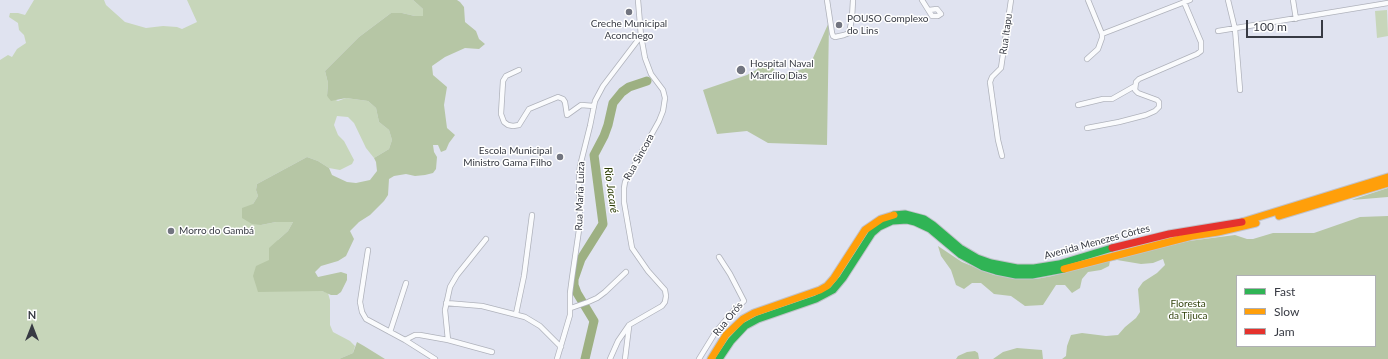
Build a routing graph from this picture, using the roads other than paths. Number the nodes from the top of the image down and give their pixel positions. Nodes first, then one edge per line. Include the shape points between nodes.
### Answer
1 (638, 0) edge
2 (827, 0) edge
3 (853, 0) edge
4 (922, 0) edge
5 (1011, 0) edge
6 (1088, 0) edge
7 (1190, 0) edge
8 (1228, 0) edge
9 (1293, 0) edge
10 (1184, 2) junction
11 (1388, 4) edge
12 (929, 10) dead end
13 (1296, 19) junction
14 (1235, 29) junction
15 (1218, 31) dead end
16 (1102, 34) junction
17 (641, 36) junction
18 (1087, 59) dead end
19 (518, 70) dead end
20 (1135, 86) junction
21 (1240, 90) dead end
22 (1078, 105) dead end
23 (594, 106) junction
24 (1087, 128) dead end
25 (1002, 156) dead end
26 (1388, 177) edge
27 (1388, 183) edge
28 (532, 215) dead end
29 (486, 239) dead end
30 (368, 250) dead end
31 (719, 257) dead end
32 (626, 272) dead end
33 (406, 283) dead end
34 (446, 303) junction
35 (571, 308) junction
36 (516, 314) junction
37 (629, 325) junction
38 (390, 332) junction
39 (405, 340) junction
40 (448, 340) junction
41 (561, 347) junction
42 (492, 352) dead end
43 (435, 359) edge
44 (557, 359) edge
45 (610, 359) edge
46 (625, 359) edge
47 (699, 359) edge
48 (711, 359) edge
49 (720, 359) edge

1 - 17 street
2 - 3 street via 832,33 835,37 849,33
4 - 12 street
5 - 25 street, Rua Itapu via 1001,68 990,82
6 - 16 street
7 - 10 street
8 - 14 street
9 - 13 street
10 - 16 street
10 - 20 street via 1201,42 1200,51 1139,79
11 - 13 street
13 - 14 street
14 - 15 street
14 - 21 street
16 - 18 street via 1101,44
17 - 23 street, Rua Maria Luiza via 601,89
17 - 37 street, Rua Sincora via 651,74 663,90 665,98 659,121 625,182 624,202 632,248 665,290 666,296 662,306
19 - 23 street via 506,76 503,81 501,114 508,125 519,125 529,109 558,97 565,102 567,115 581,105
20 - 22 street via 1112,99
20 - 24 street via 1138,94 1157,100 1159,107 1146,115
23 - 35 street, Rua Maria Luiza via 580,171 580,223 570,293
26 - 48 main road, Avenida Menezes Côrtes via 1250,220 1169,234 1059,264 1034,268 991,264 960,248 924,219 905,214 889,216 865,230 827,286 743,319 726,335
27 - 49 main road, Avenida Menezes Côrtes via 1245,227 1192,236 1032,275 1016,275 983,267 961,255 930,229 907,220 892,221 879,226 872,233 833,290 745,326 731,341
28 - 36 street
29 - 34 street via 457,274
30 - 38 street via 361,298 362,312 366,318
31 - 47 street, Rua Orós via 744,301 715,333
32 - 35 street via 605,292
33 - 38 street
34 - 36 street via 482,306
34 - 40 street
35 - 41 street, Rua Maria Luiza
36 - 41 street via 533,321
37 - 45 street, Rua Sincora
37 - 46 street
38 - 39 street
39 - 40 street via 415,335
39 - 43 street
40 - 42 street
41 - 44 street, Rua Maria Luiza

